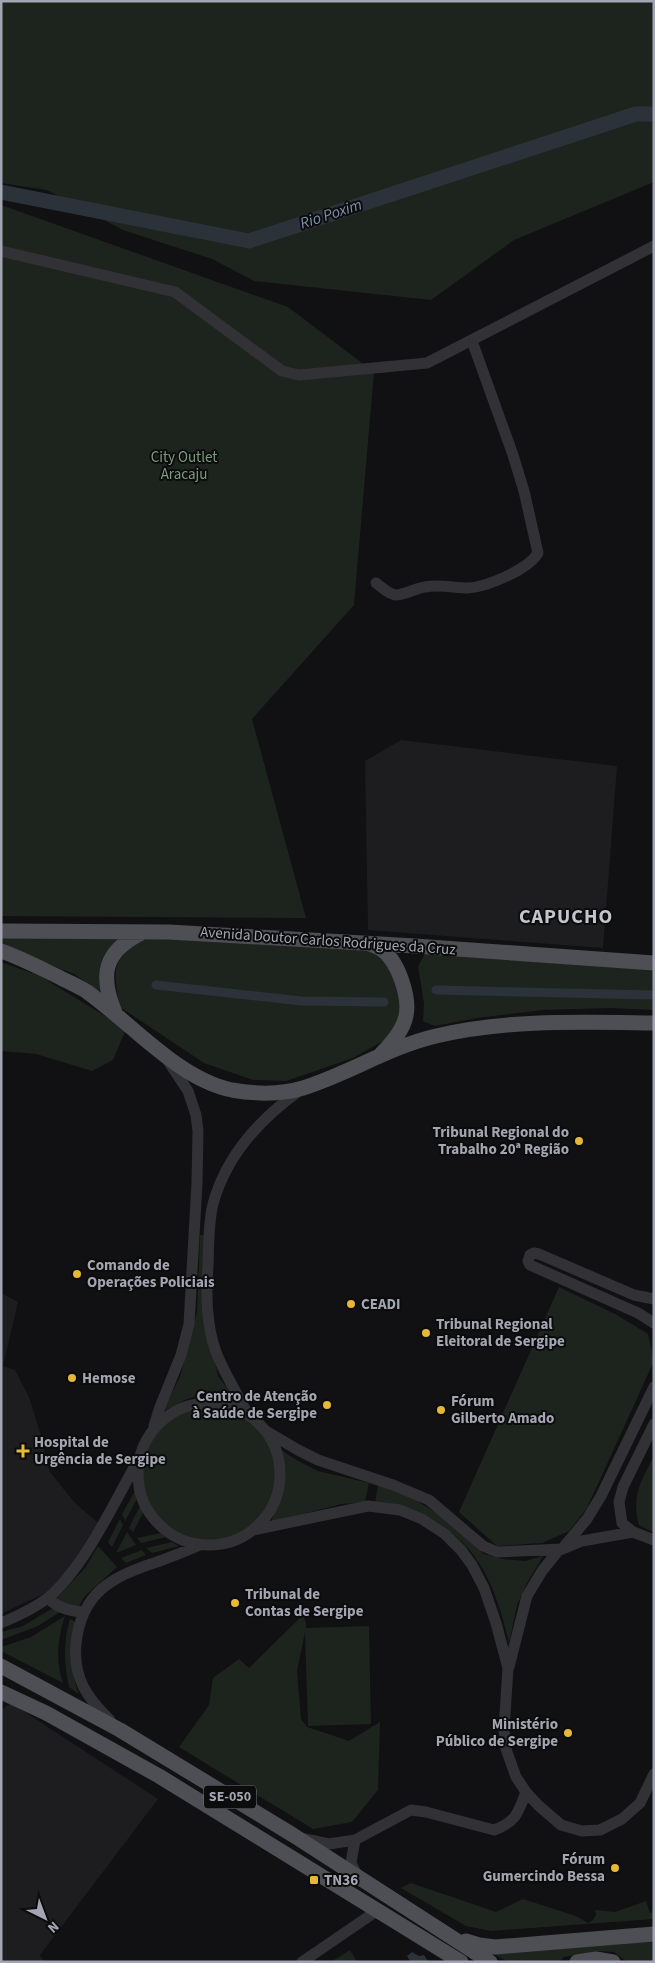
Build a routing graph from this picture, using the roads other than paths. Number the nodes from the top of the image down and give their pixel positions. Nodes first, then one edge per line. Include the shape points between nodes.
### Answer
1 (654, 246) edge
2 (1, 251) edge
3 (472, 341) junction
4 (376, 583) dead end
5 (1, 931) edge
6 (145, 931) junction
7 (369, 944) junction
8 (1, 950) edge
9 (654, 963) edge
10 (116, 1015) junction
11 (654, 1023) edge
12 (163, 1054) junction
13 (380, 1056) junction
14 (302, 1089) junction
15 (210, 1227) junction
16 (195, 1228) junction
17 (654, 1299) edge
18 (654, 1323) edge
19 (654, 1387) edge
20 (247, 1413) junction
21 (654, 1424) edge
22 (154, 1428) junction
23 (266, 1430) junction
24 (138, 1461) junction
25 (253, 1530) junction
26 (633, 1532) junction
27 (654, 1540) edge
28 (200, 1545) junction
29 (562, 1548) junction
30 (48, 1598) junction
31 (83, 1612) junction
32 (1, 1623) edge
33 (1, 1666) edge
34 (508, 1668) junction
35 (1, 1692) edge
36 (120, 1730) junction
37 (654, 1774) edge
38 (526, 1792) junction
39 (294, 1835) junction
40 (355, 1840) junction
41 (359, 1878) junction
42 (378, 1910) junction
43 (654, 1934) edge
44 (453, 1937) junction
45 (435, 1945) junction
46 (302, 1962) edge
47 (446, 1962) edge
48 (461, 1962) edge
49 (490, 1962) edge
50 (577, 1962) edge
51 (613, 1962) edge

1 - 3 street
2 - 3 street via 176,292 282,371 292,375 419,364
3 - 4 street via 513,455 538,552 530,564 469,588 434,586 396,595
5 - 6 main road, Avenida Doutor Carlos Rodrigues da Cruz
6 - 7 main road, Avenida Doutor Carlos Rodrigues da Cruz
6 - 10 main road via 129,939 107,964 106,988
7 - 9 main road, Avenida Doutor Carlos Rodrigues da Cruz
7 - 13 main road via 381,949 392,961 403,984 407,1003 402,1026
8 - 10 main road via 85,990
10 - 12 main road
11 - 13 main road via 565,1022 478,1027 434,1036
12 - 14 main road via 194,1075 230,1089 264,1094
12 - 16 street via 188,1091 196,1115
13 - 14 main road
14 - 15 street via 276,1107 255,1128 230,1163 213,1205
15 - 16 street
15 - 20 street via 206,1298 209,1326 221,1364
16 - 22 street via 190,1324
17 - 18 street via 634,1296 539,1254 529,1257 530,1265
19 - 29 street via 601,1496 587,1519
20 - 22 street via 230,1405 203,1402 174,1412
20 - 23 street
21 - 26 street via 619,1502 622,1523
22 - 24 street
23 - 25 street via 278,1455 280,1481 270,1511
23 - 29 street via 318,1460 428,1500 482,1546 497,1552
24 - 28 street via 138,1485 148,1513 179,1540
24 - 30 street via 73,1570
25 - 28 street via 231,1542
25 - 34 street via 368,1506 400,1510 422,1519 445,1534 472,1565 496,1622
26 - 27 street
26 - 29 street
28 - 31 street via 128,1571 94,1596
29 - 34 street via 527,1596
30 - 31 street via 59,1607
30 - 32 street
31 - 36 street via 75,1651 78,1678 86,1694
33 - 36 main road, SE-050
34 - 38 street via 506,1749 511,1767
35 - 42 main road, SE-050 via 46,1713 159,1776
36 - 39 main road, SE-050
37 - 38 street via 640,1803 622,1819 600,1830 582,1831 561,1825
38 - 40 street via 518,1814 494,1830 411,1810
39 - 40 street via 329,1844
39 - 41 main road, SE-050
40 - 41 street via 351,1863
41 - 44 main road, SE-050
42 - 45 main road, SE-050
42 - 46 street
43 - 44 main road via 495,1947
44 - 49 main road, SE-050
45 - 47 main road
45 - 48 main road, SE-050
50 - 51 main road via 596,1959

